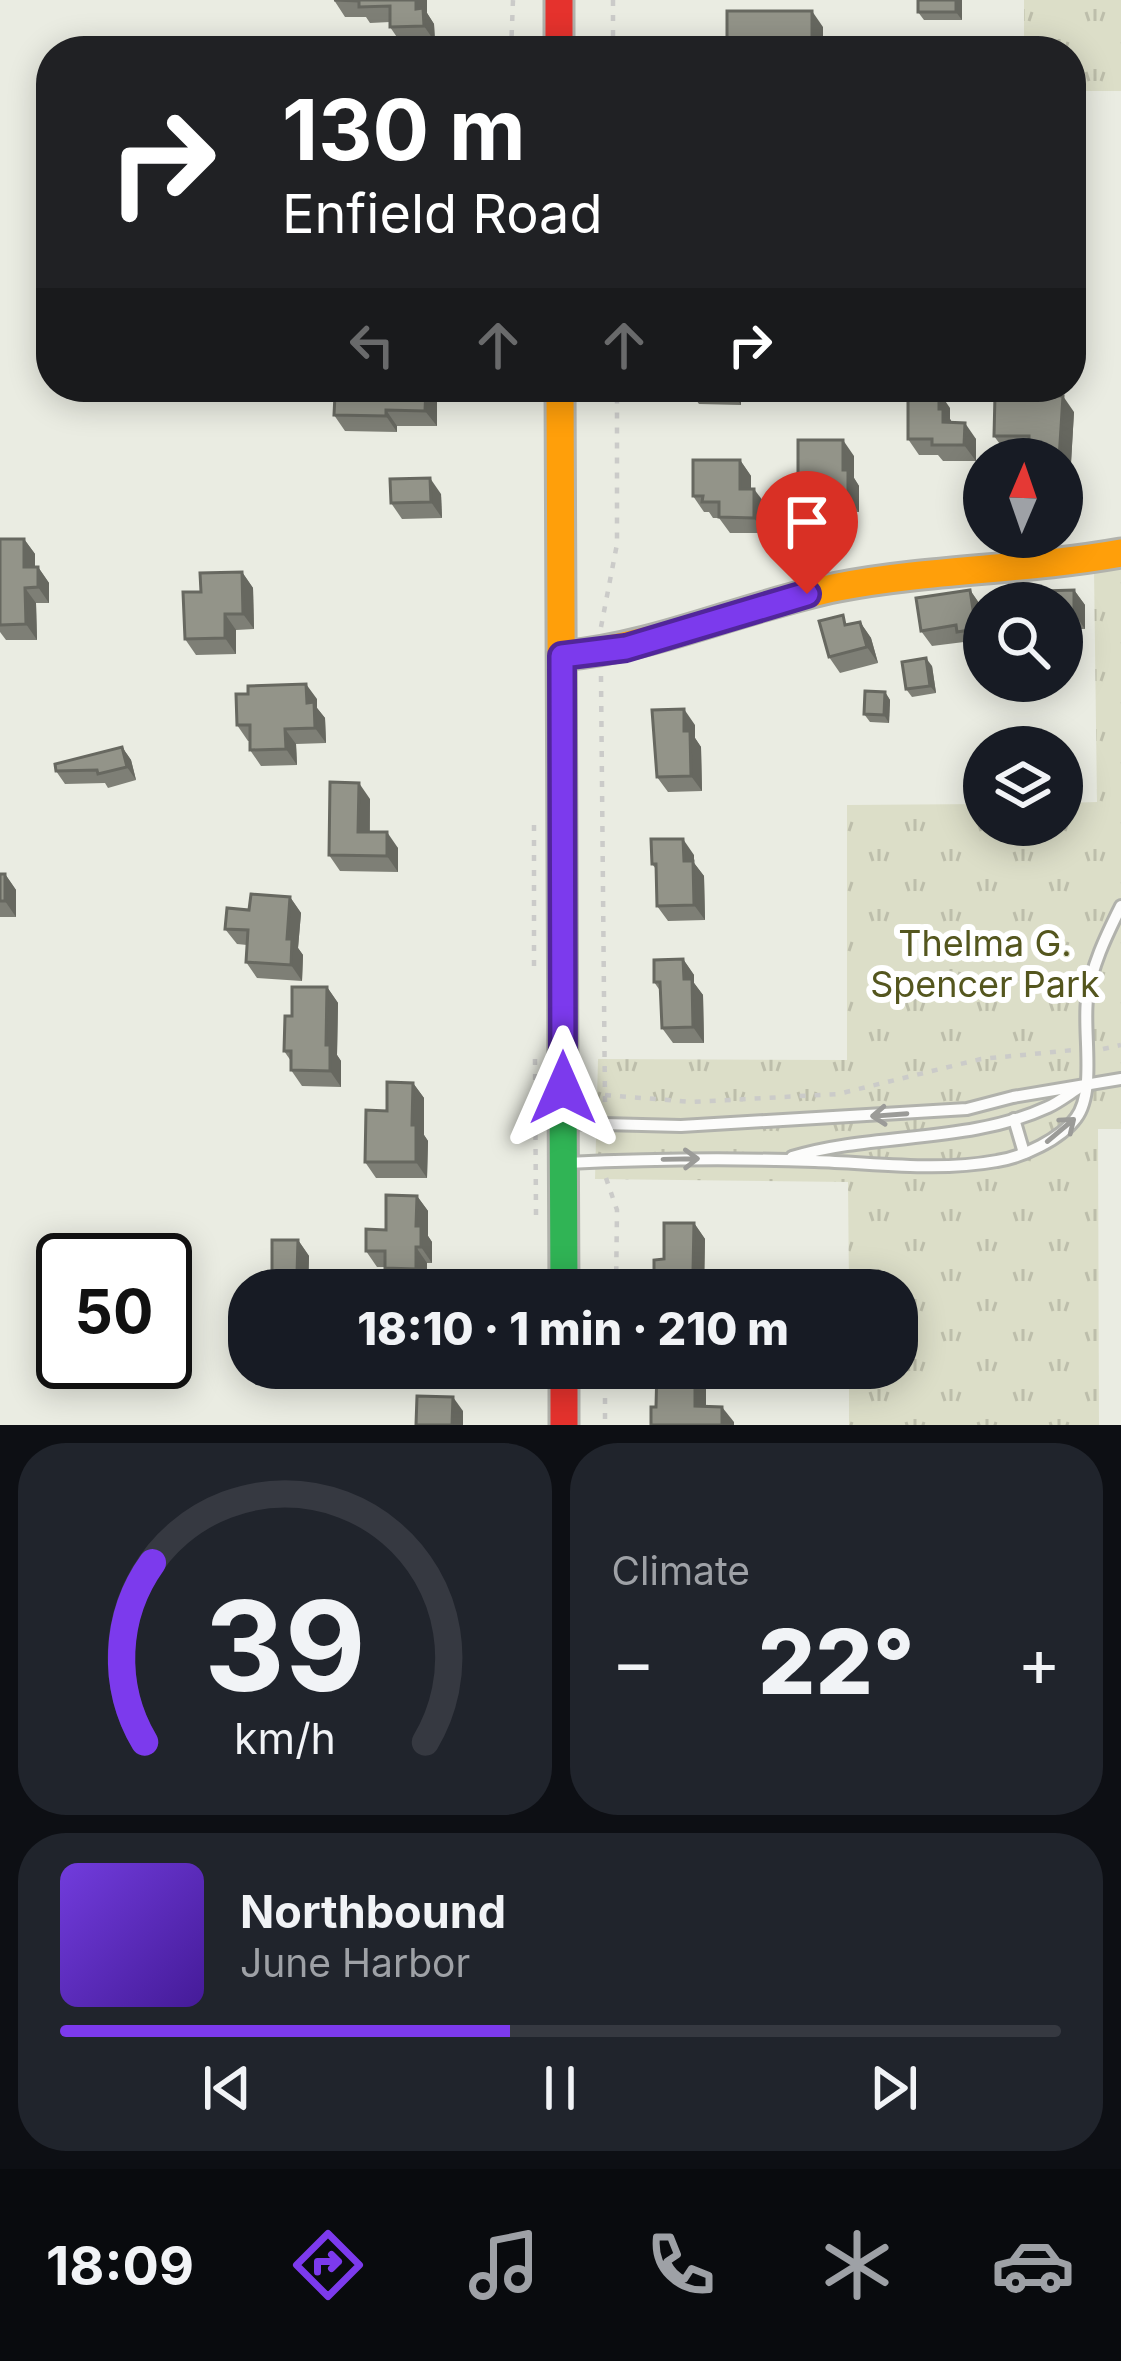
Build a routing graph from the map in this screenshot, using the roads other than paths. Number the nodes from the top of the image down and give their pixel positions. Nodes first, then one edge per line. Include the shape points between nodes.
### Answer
1 (559, 0) edge
2 (559, 36) edge
3 (560, 402) edge
4 (1121, 553) edge
5 (562, 656) junction
6 (1121, 906) edge
7 (1121, 1069) edge
8 (1121, 1079) edge
9 (1087, 1083) junction
10 (818, 1119) junction
11 (1014, 1119) junction
12 (564, 1123) junction
13 (824, 1147) junction
14 (1024, 1154) junction
15 (780, 1161) junction
16 (564, 1163) junction
17 (564, 1269) edge
18 (564, 1389) edge
19 (564, 1425) edge

1 - 2 main road
3 - 5 main road
4 - 5 main road via 837,587 626,648
5 - 12 main road
6 - 9 lane via 1087,1000
7 - 9 lane
8 - 9 lane
9 -> 10 lane via 967,1109
9 - 11 lane
14 -> 9 lane via 1078,1117
10 - 12 lane
10 - 13 lane
11 - 13 lane
11 - 14 lane
12 - 16 main road
13 - 15 lane
14 - 15 lane via 933,1168
16 -> 15 lane
16 - 17 main road
18 - 19 main road

